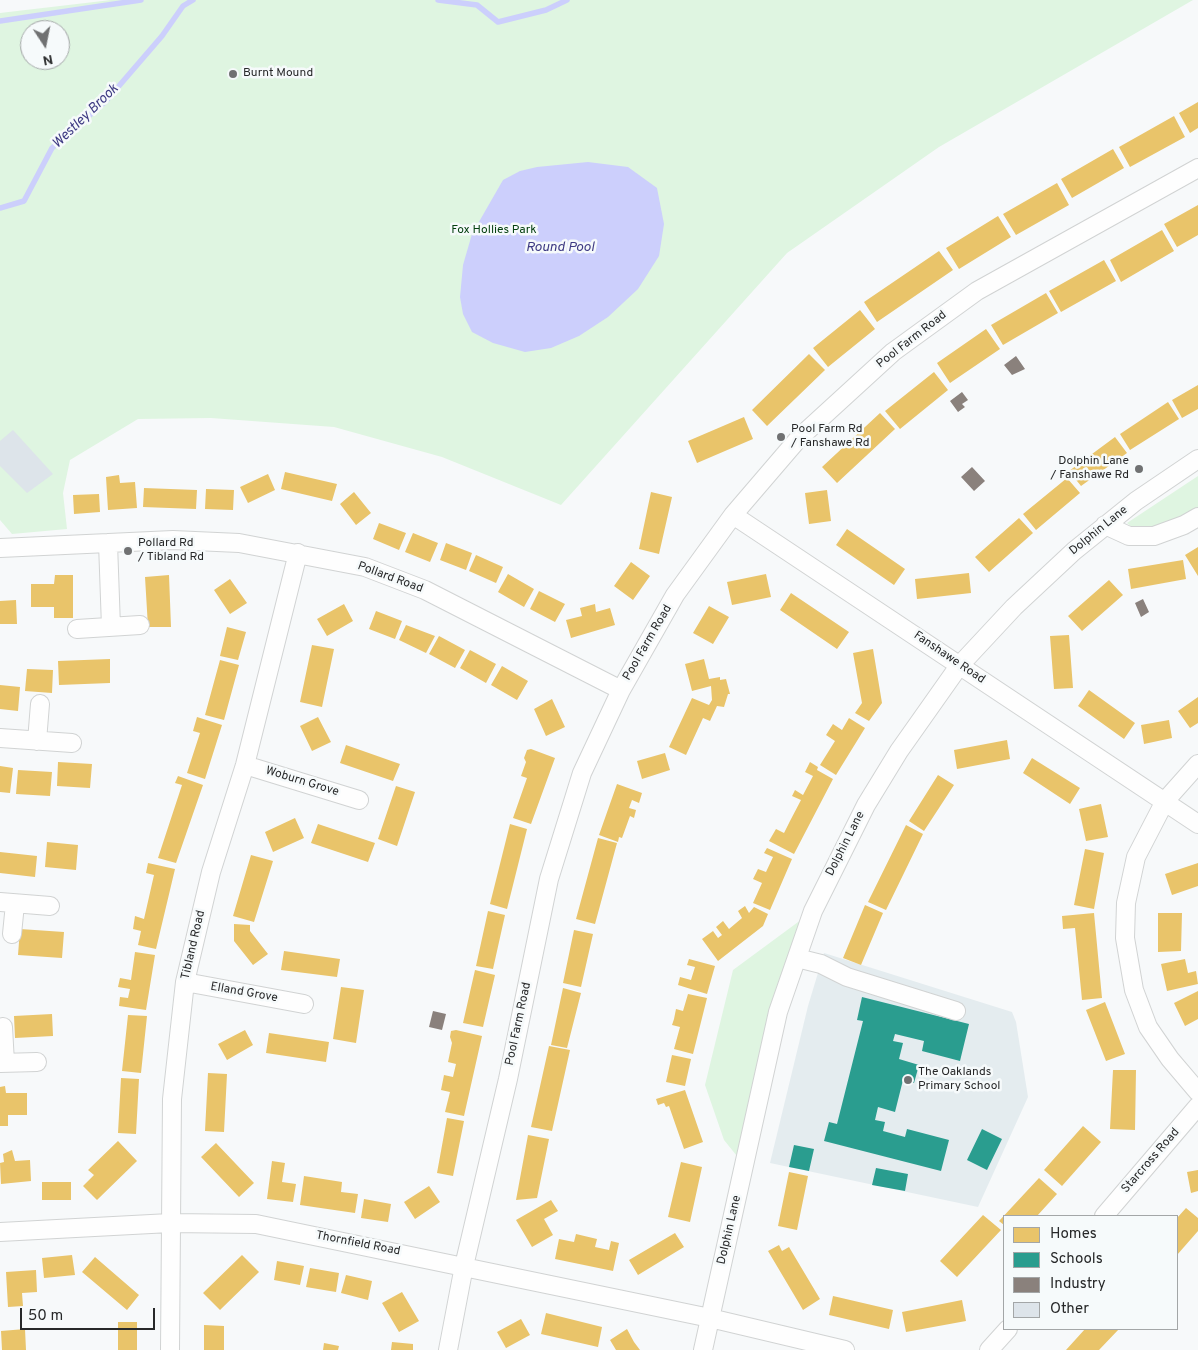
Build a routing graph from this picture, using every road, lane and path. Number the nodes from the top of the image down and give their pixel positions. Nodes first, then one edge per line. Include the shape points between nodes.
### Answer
1 (1198, 168) edge
2 (1198, 459) edge
3 (733, 515) junction
4 (1198, 517) edge
5 (1106, 525) junction
6 (108, 543) junction
7 (0, 548) edge
8 (298, 553) junction
9 (140, 625) dead end
10 (111, 627) junction
11 (77, 629) dead end
12 (959, 666) junction
13 (621, 690) junction
14 (40, 704) dead end
15 (0, 738) edge
16 (37, 741) junction
17 (72, 743) dead end
18 (1198, 764) edge
19 (246, 765) junction
20 (359, 800) dead end
21 (1165, 801) junction
22 (1198, 824) edge
23 (7, 903) edge
24 (50, 906) dead end
25 (12, 934) dead end
26 (797, 958) junction
27 (185, 982) junction
28 (304, 1004) dead end
29 (956, 1011) dead end
30 (3, 1028) dead end
31 (37, 1062) dead end
32 (2, 1063) edge
33 (1198, 1092) edge
34 (1198, 1106) edge
35 (1105, 1215) edge
36 (170, 1223) junction
37 (0, 1232) edge
38 (464, 1266) junction
39 (710, 1318) junction
40 (1007, 1330) edge
41 (170, 1350) edge
42 (448, 1350) edge
43 (703, 1350) edge
44 (845, 1350) edge
45 (989, 1350) edge

1 - 3 street, Pool Farm Road via 977,291 893,352 800,438
2 - 5 street, Dolphin Lane
3 - 12 street, Fanshawe Road
3 - 13 street, Pool Farm Road via 675,595
4 - 5 street via 1154,536 1129,536
5 - 12 street, Dolphin Lane via 1014,607
6 - 7 street, Pollard Road
6 - 8 street, Pollard Road via 220,542
6 - 10 street
8 - 13 street, Pollard Road via 366,568 425,590
8 - 19 street, Tibland Road
9 - 10 street
10 - 11 street
12 - 21 street, Fanshawe Road
12 - 26 street, Dolphin Lane via 899,750 866,805 813,911
13 - 38 street, Pool Farm Road via 582,773 549,879 508,1079
14 - 16 street
15 - 16 street
16 - 17 street
18 - 21 street
19 - 20 street, Woburn Grove
19 - 27 street, Tibland Road via 211,872
21 - 22 street, Fanshawe Road
21 - 33 street via 1136,857 1126,903 1125,938 1134,990 1148,1027
23 - 24 street
23 - 25 street
26 - 29 street
26 - 39 street, Dolphin Lane via 778,1012
27 - 28 street, Elland Grove
27 - 36 street, Tibland Road via 172,1099
30 - 32 street
31 - 32 street
34 - 35 street, Starcross Road
36 - 37 street, Thornfield Road
36 - 38 street, Thornfield Road via 256,1224
36 - 41 street, Tibland Road
38 - 39 street, Thornfield Road
38 - 42 street, Pool Farm Road
39 - 43 street, Dolphin Lane
39 - 44 street, Thornfield Road
40 - 45 street

